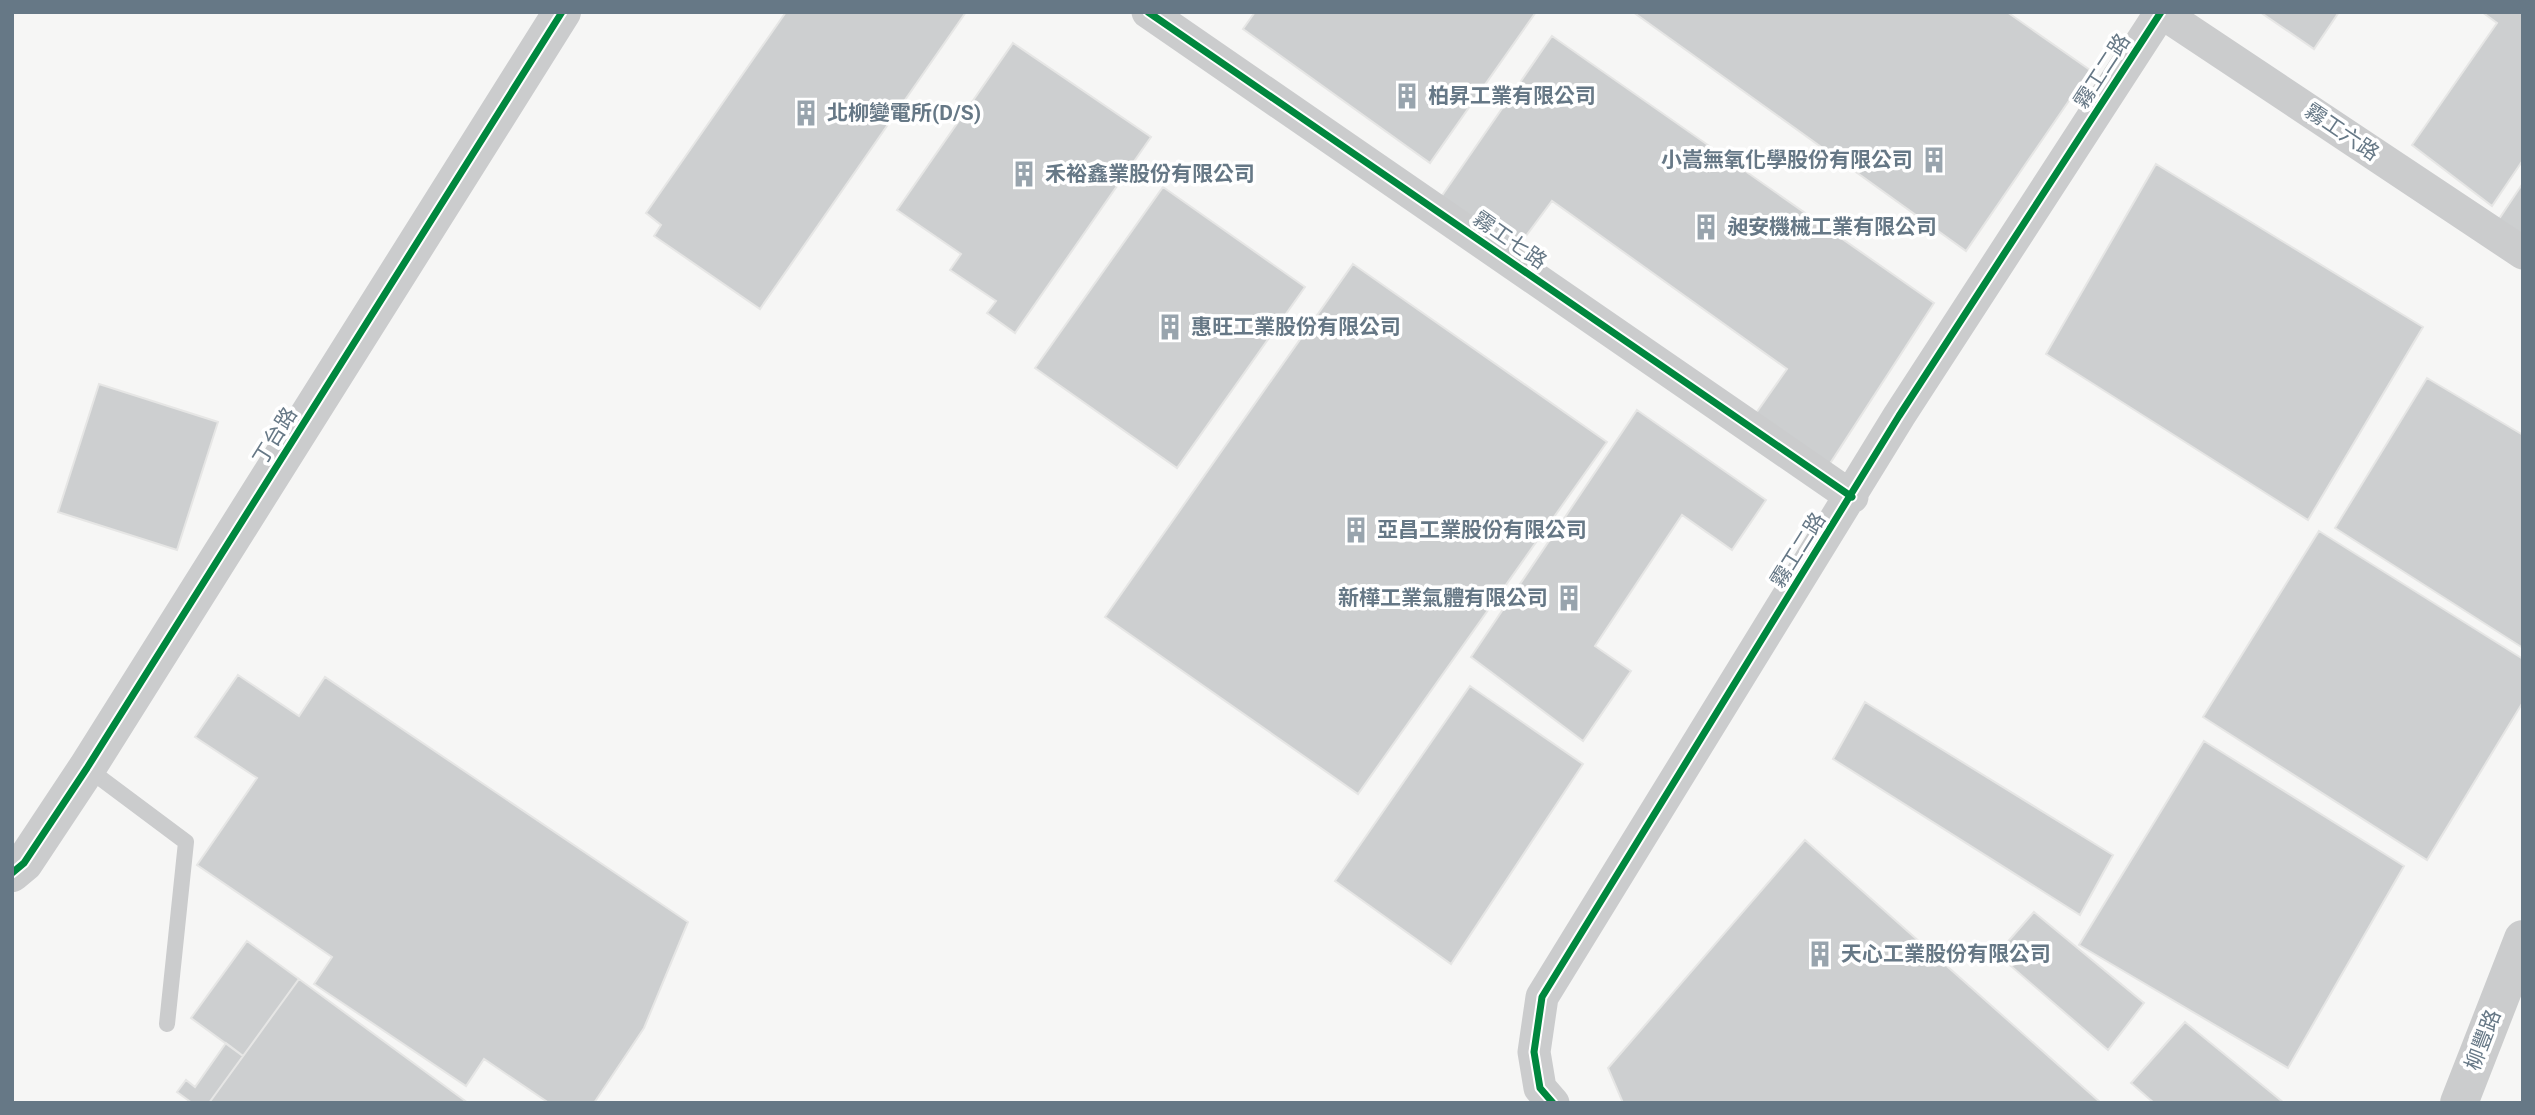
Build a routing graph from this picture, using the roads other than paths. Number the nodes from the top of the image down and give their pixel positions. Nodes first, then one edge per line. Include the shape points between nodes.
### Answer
1 (562, 12) edge
2 (1148, 12) edge
3 (2161, 12) edge
4 (2523, 253) edge
5 (1852, 496) junction
6 (87, 768) junction
7 (12, 873) edge
8 (2523, 939) edge
9 (167, 1024) dead end
10 (1546, 1096) edge
11 (2459, 1103) edge

1 - 6 street, 丁台路
2 - 5 street, 霧工七路
3 - 4 street, 霧工六路
3 - 5 street, 霧工二路
5 - 10 street, 霧工二路 via 1542,997 1534,1052
6 - 7 street, 丁台路 via 24,863
6 - 9 lane via 186,842
8 - 11 street, 柳豐路

